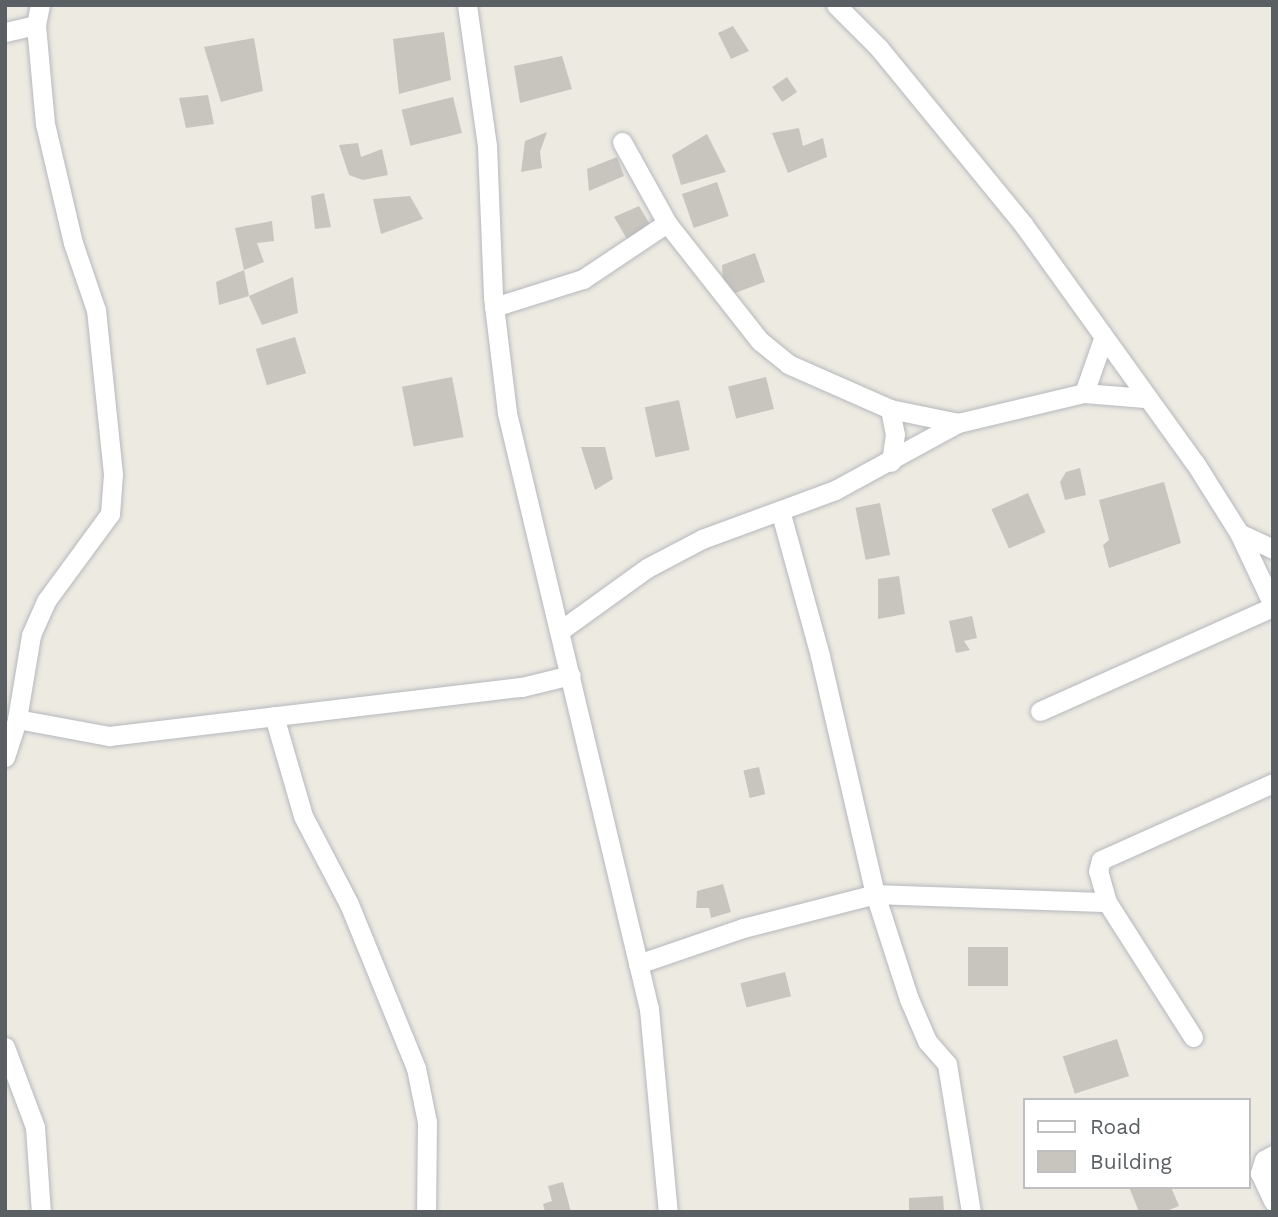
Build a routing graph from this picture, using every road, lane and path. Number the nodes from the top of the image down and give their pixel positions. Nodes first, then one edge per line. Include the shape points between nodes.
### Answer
1 (467, 5) edge
2 (836, 5) edge
3 (38, 15) edge
4 (5, 32) edge
5 (622, 142) dead end
6 (667, 223) junction
7 (494, 307) junction
8 (1103, 339) junction
9 (1084, 393) junction
10 (1145, 398) junction
11 (890, 409) junction
12 (958, 423) junction
13 (891, 462) junction
14 (781, 513) junction
15 (1239, 533) junction
16 (1273, 549) edge
17 (1273, 606) edge
18 (561, 630) junction
19 (571, 675) junction
20 (1040, 711) dead end
21 (274, 716) junction
22 (17, 719) junction
23 (5, 757) edge
24 (1273, 783) edge
25 (875, 894) junction
26 (1107, 902) junction
27 (638, 964) junction
28 (1193, 1037) dead end
29 (5, 1047) edge
30 (1273, 1155) edge
31 (1273, 1200) edge
32 (41, 1212) edge
33 (426, 1212) edge
34 (668, 1212) edge
35 (971, 1212) edge

1 - 7 street via 487,146
2 - 8 street via 964,148
3 - 4 street
3 - 22 street via 45,124 73,243 96,310 113,474 110,514 46,600 31,635
5 - 6 street
6 - 7 street via 583,279
6 - 11 street via 760,341 788,364
7 - 18 street via 517,470
8 - 9 street
8 - 10 street
9 - 10 street
9 - 12 street
10 - 15 street via 1195,463
11 - 12 street
11 - 13 street via 895,434
12 - 13 street
13 - 14 street
14 - 18 street via 702,540 647,568
14 - 25 street via 820,656
15 - 16 street
15 - 17 street
17 - 20 street
18 - 19 street
19 - 21 street via 522,687
19 - 27 street
21 - 22 street via 109,736
21 - 33 street via 303,816 349,904 416,1068 427,1122
22 - 23 street
24 - 26 street via 1101,860 1098,871
25 - 26 street
25 - 27 street via 743,928
25 - 35 street via 909,999 927,1041 947,1064
26 - 28 street
27 - 34 street via 649,1009
29 - 32 street via 35,1127
30 - 31 street via 1264,1160 1260,1173

